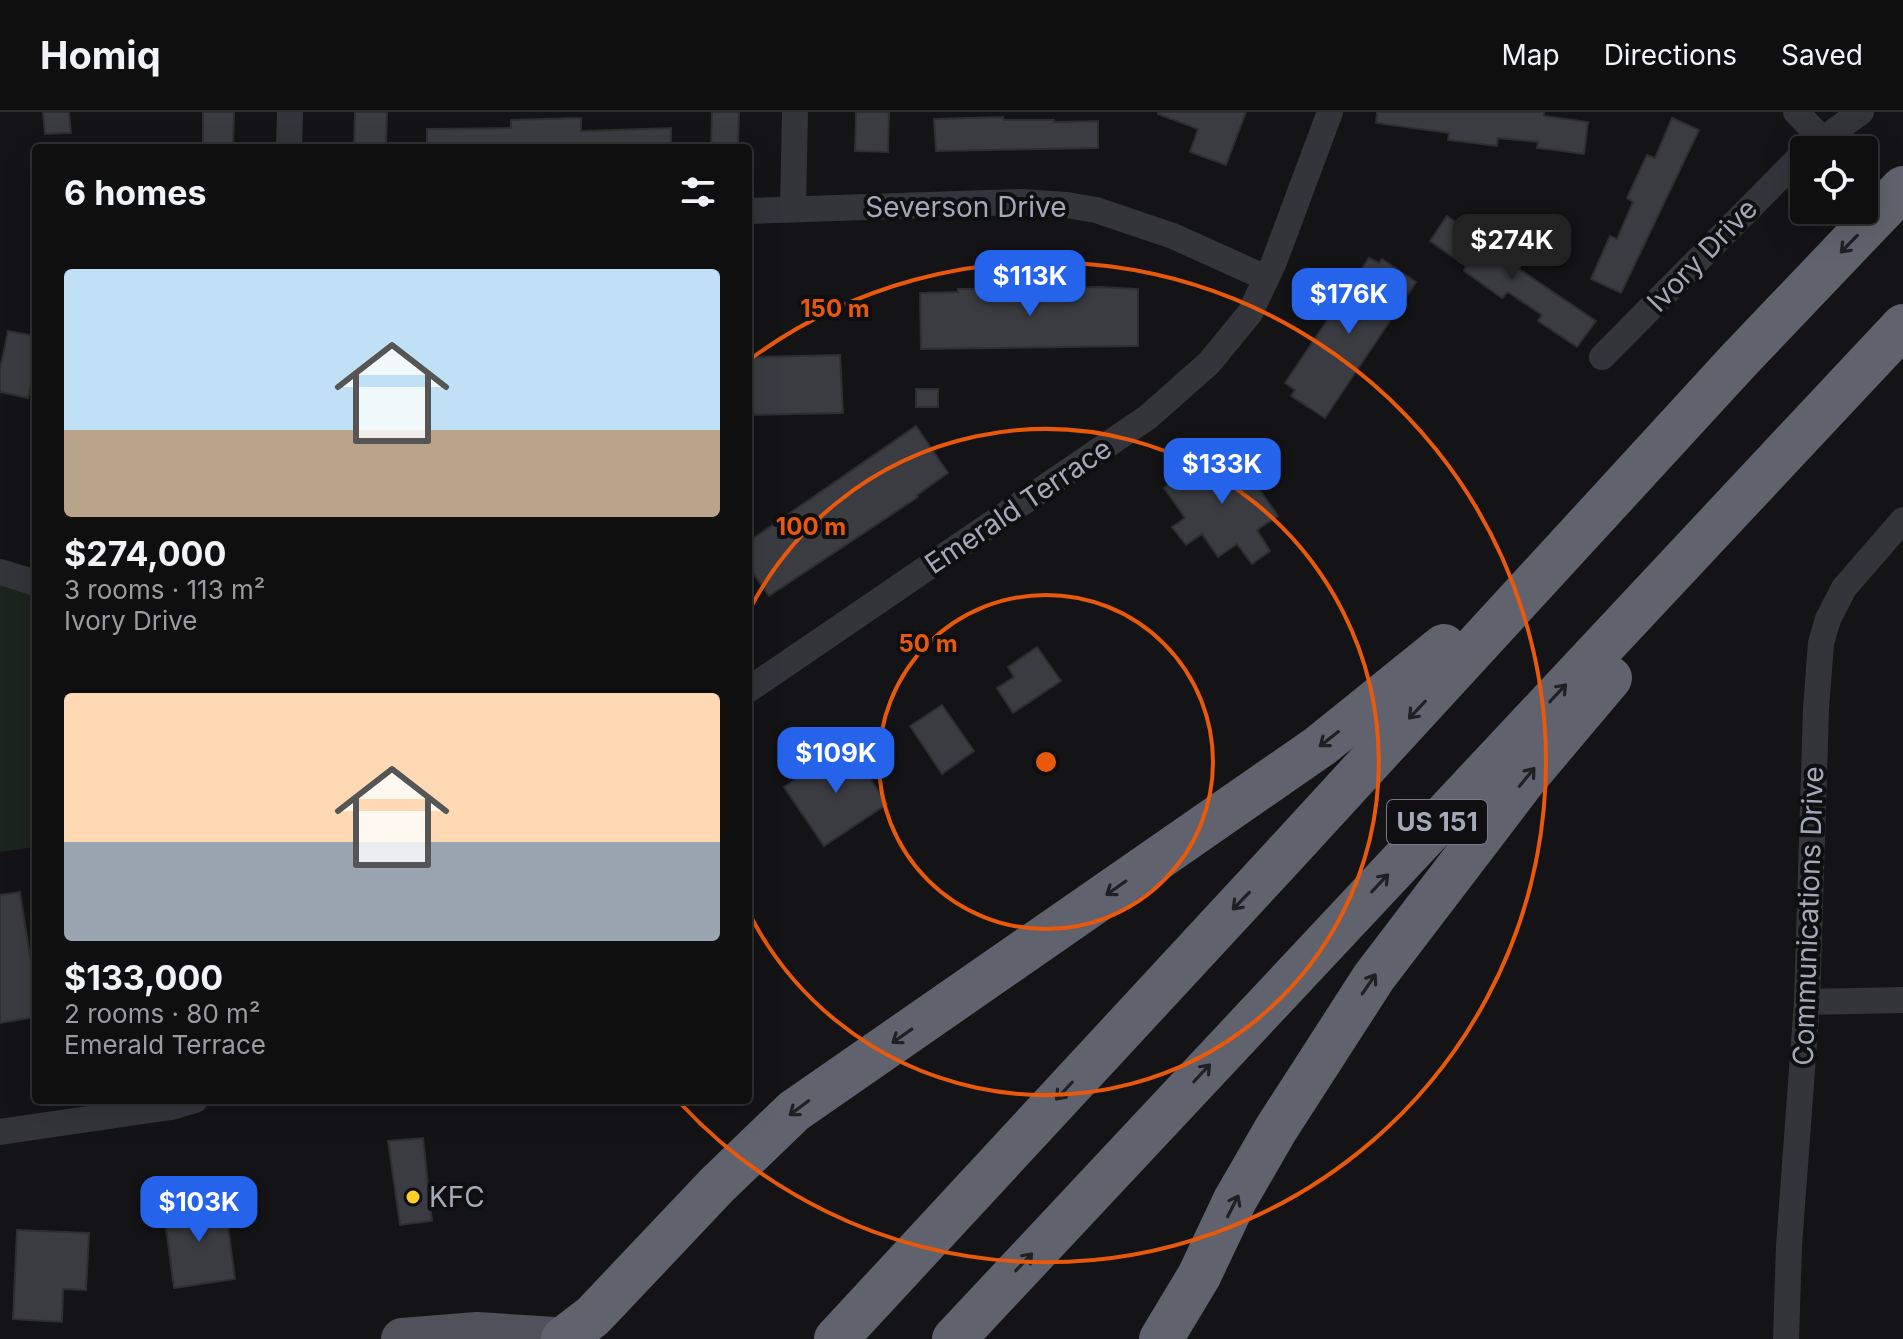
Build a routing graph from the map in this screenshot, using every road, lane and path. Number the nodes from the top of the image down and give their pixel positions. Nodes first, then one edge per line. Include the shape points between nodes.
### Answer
1 (290, 112) edge
2 (795, 112) edge
3 (1330, 112) edge
4 (1796, 112) edge
5 (1861, 112) edge
6 (1807, 136) edge
7 (1828, 136) edge
8 (289, 144) edge
9 (1790, 170) edge
10 (1903, 188) edge
11 (793, 209) junction
12 (752, 211) edge
13 (1266, 278) junction
14 (1903, 326) edge
15 (1903, 333) edge
16 (1602, 357) dead end
17 (1678, 425) junction
18 (1903, 520) edge
19 (0, 572) edge
20 (32, 582) edge
21 (752, 687) edge
22 (1903, 1000) edge
23 (1807, 1002) junction
24 (181, 1104) edge
25 (0, 1132) edge
26 (676, 1226) junction
27 (1199, 1276) junction
28 (963, 1329) edge
29 (402, 1339) edge
30 (563, 1339) edge
31 (570, 1339) edge
32 (610, 1339) edge
33 (836, 1339) edge
34 (1161, 1339) edge
35 (1199, 1339) edge
36 (1786, 1339) edge

1 - 8 street
2 - 11 street
3 - 13 street, Emerald Terrace
4 - 6 street
5 - 7 street, Ivory Drive
9 - 16 street, Ivory Drive
10 -> 17 highway, US 151
11 - 12 street, Severson Drive
11 - 13 street, Severson Drive via 1067,205 1173,236
13 - 21 street, Emerald Terrace via 1250,313 1209,363 1148,417
28 -> 14 highway, US 151
27 -> 15 highway via 1276,1129 1374,977 1525,779
17 -> 26 highway via 1425,664 1320,746 794,1111
17 -> 33 highway, US 151
18 - 23 street, Communications Drive via 1844,588 1821,643
19 - 20 street
22 - 23 street
23 - 36 street, Communications Drive
24 - 25 street
26 - 30 highway via 593,1316
26 - 32 highway
27 - 34 highway
27 - 35 highway via 1193,1325
29 - 30 main road via 477,1333
30 - 31 main road

